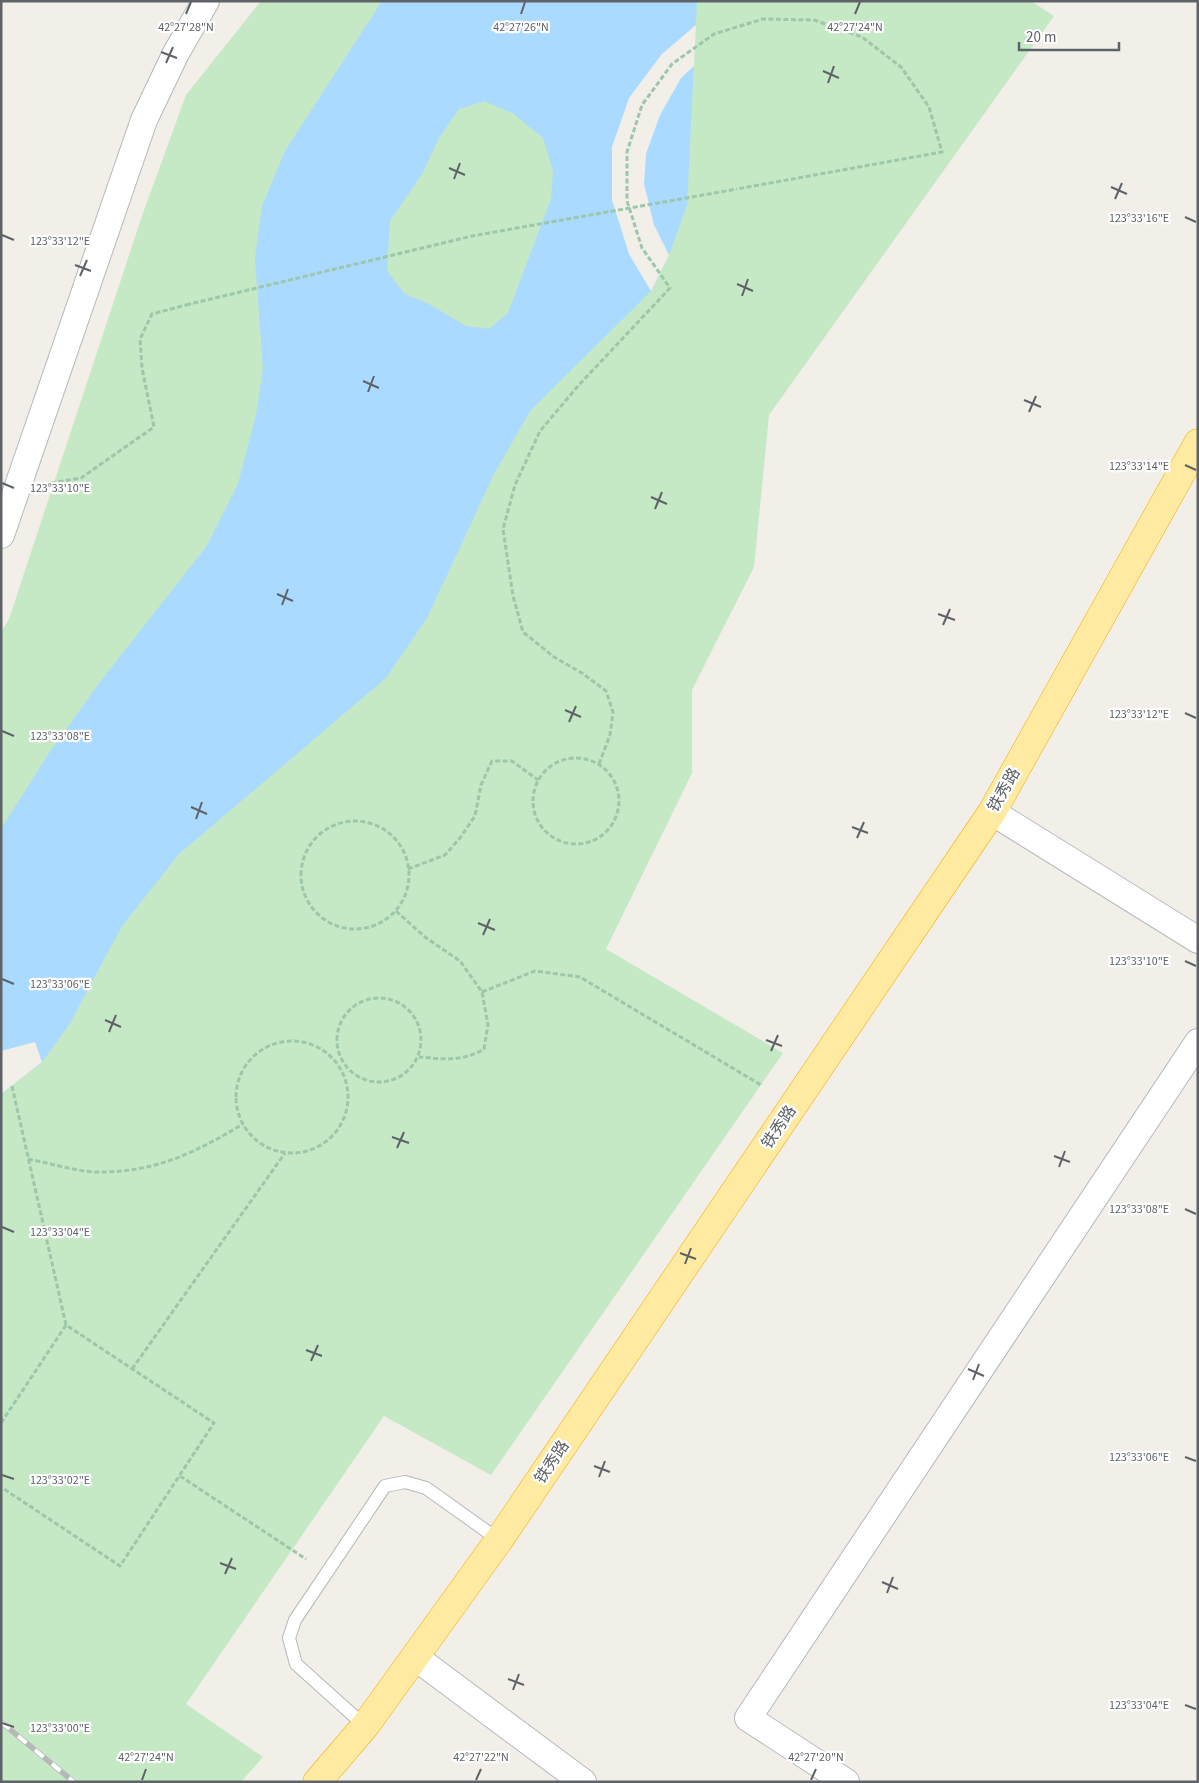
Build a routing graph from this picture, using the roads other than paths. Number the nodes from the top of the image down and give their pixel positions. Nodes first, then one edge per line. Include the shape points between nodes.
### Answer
1 (206, 1) edge
2 (1198, 443) edge
3 (1, 535) edge
4 (992, 812) junction
5 (1198, 940) edge
6 (1198, 1042) edge
7 (499, 1540) junction
8 (415, 1657) junction
9 (365, 1726) junction
10 (317, 1782) edge
11 (583, 1782) edge
12 (846, 1782) edge

1 - 3 street via 176,53 144,120
2 - 4 highway, 铁秀路
4 - 5 street
4 - 7 highway, 铁秀路
6 - 12 street via 748,1718
7 - 8 highway, 铁秀路
7 - 9 lane via 426,1488 405,1482 386,1486 295,1620 289,1638 296,1664
8 - 9 highway, 铁秀路
8 - 11 street
9 - 10 highway, 铁秀路

